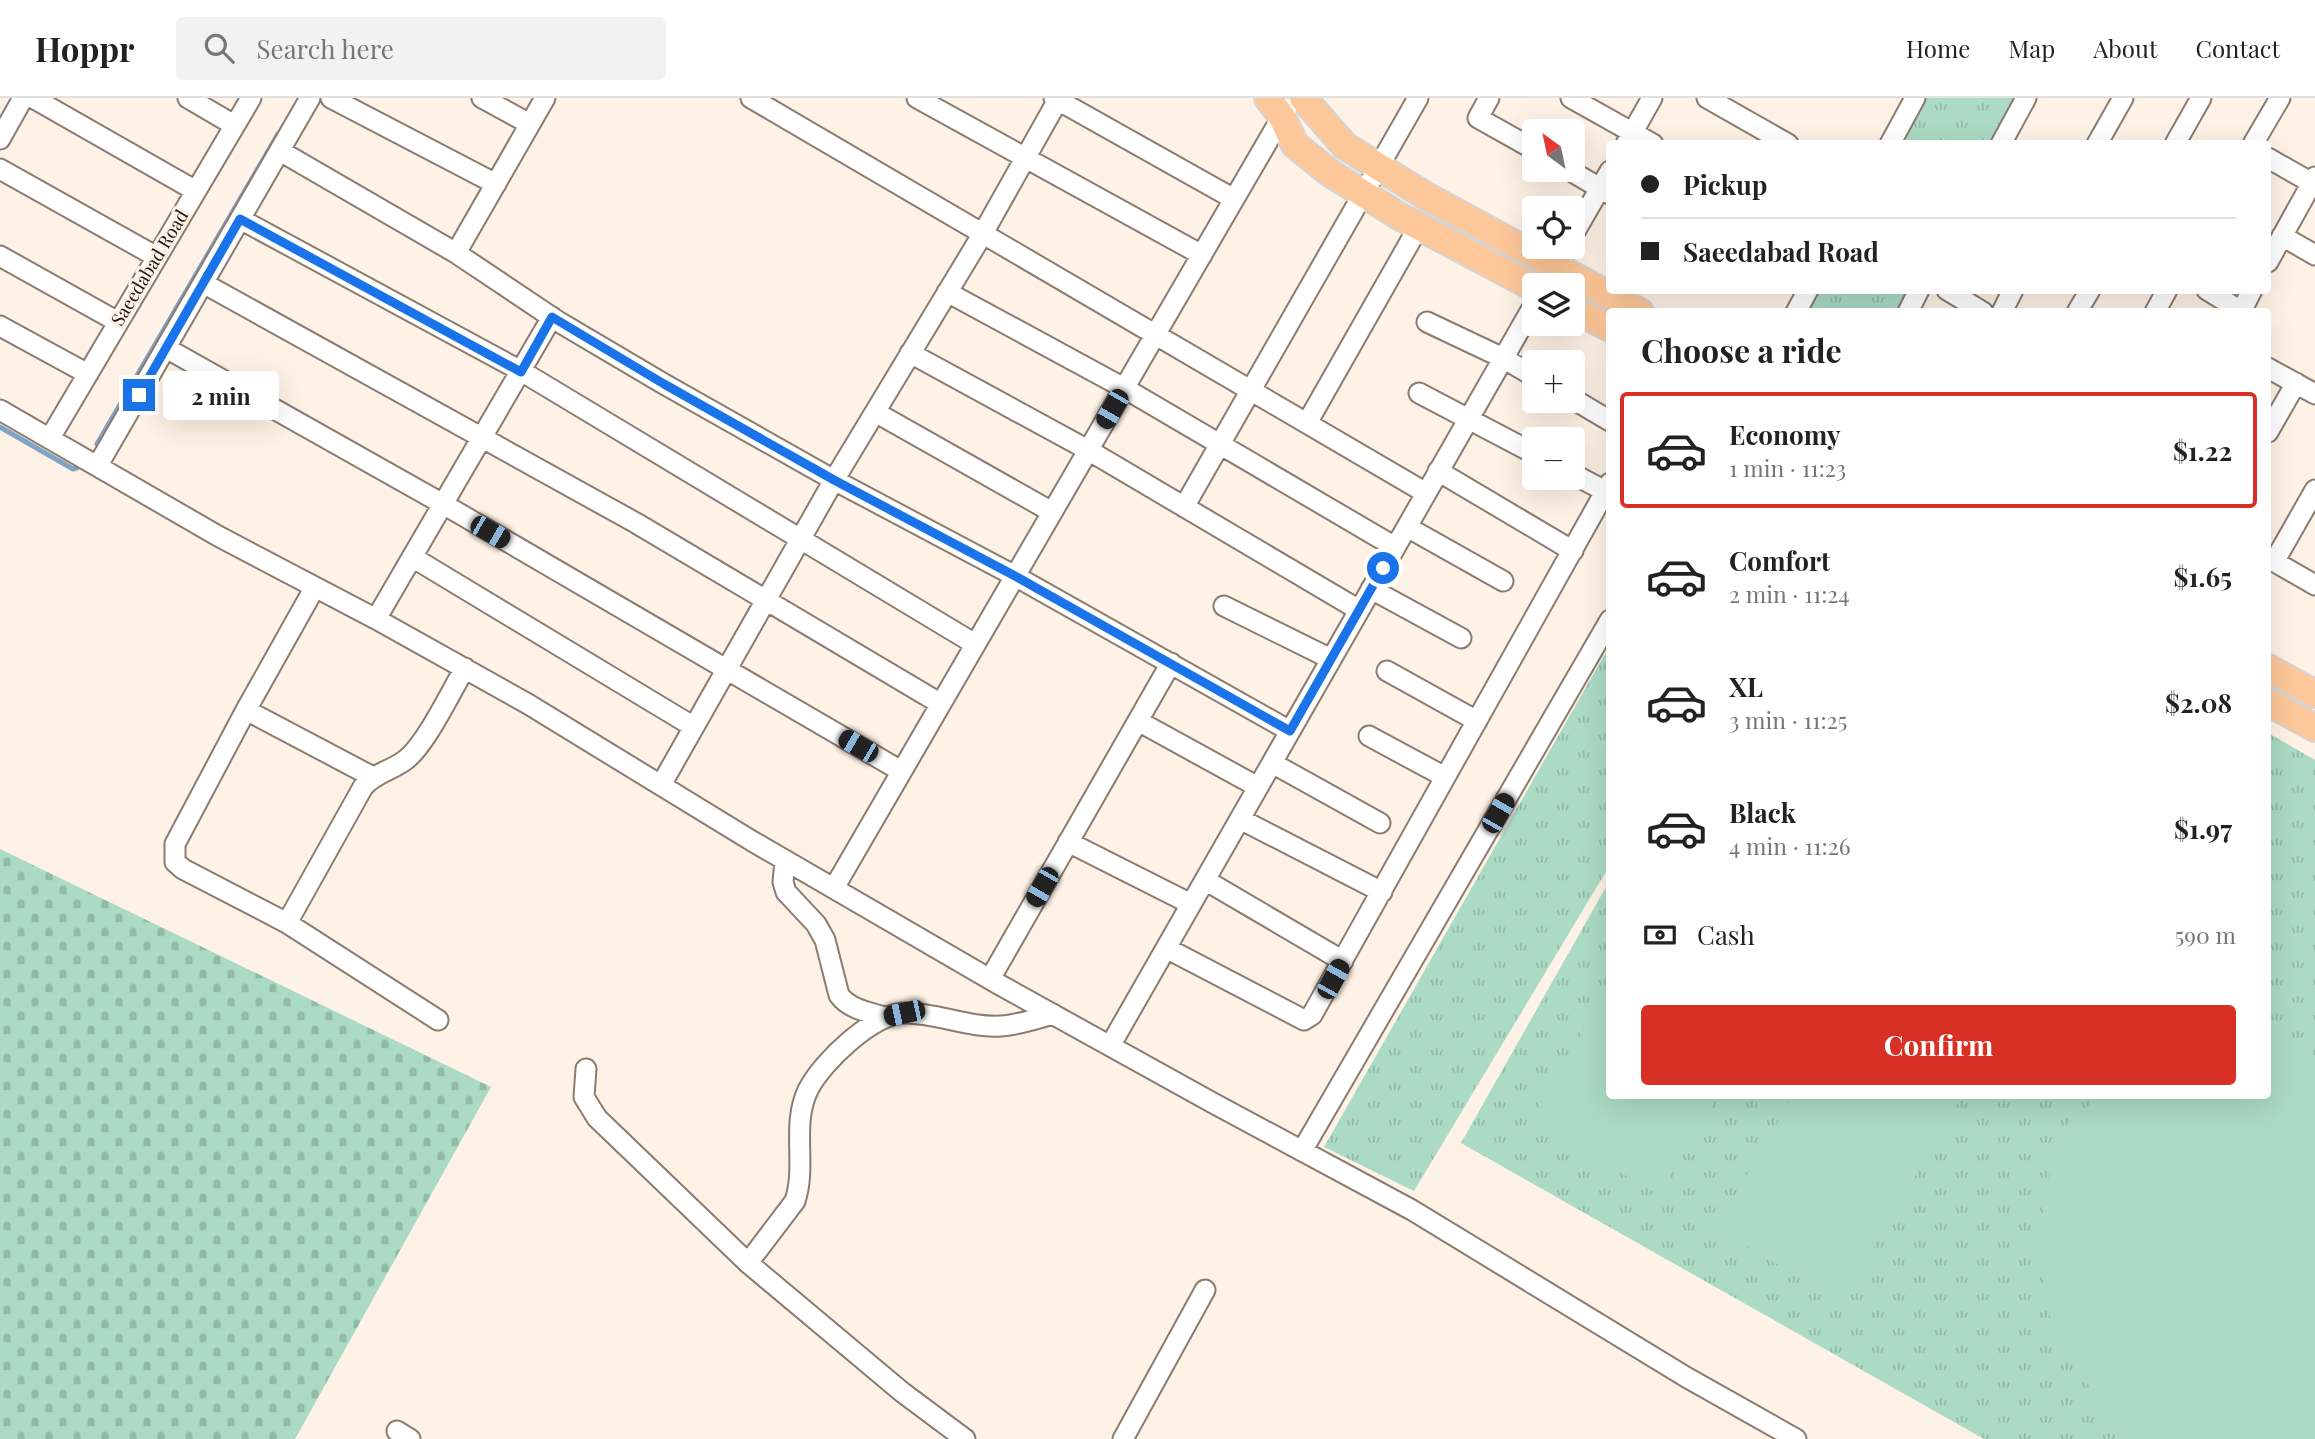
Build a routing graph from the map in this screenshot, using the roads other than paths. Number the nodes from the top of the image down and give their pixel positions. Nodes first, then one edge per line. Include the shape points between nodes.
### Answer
1 (23, 98) edge
2 (33, 98) edge
3 (188, 98) edge
4 (251, 98) edge
5 (310, 98) edge
6 (331, 98) edge
7 (482, 98) edge
8 (545, 98) edge
9 (751, 98) edge
10 (917, 98) edge
11 (1303, 98) edge
12 (1418, 98) edge
13 (1489, 98) edge
14 (1571, 98) edge
15 (1651, 98) edge
16 (1707, 98) edge
17 (1915, 98) edge
18 (2026, 98) edge
19 (2123, 98) edge
20 (2201, 98) edge
21 (2280, 98) edge
22 (1057, 99) edge
23 (1281, 104) edge
24 (778, 105) edge
25 (530, 124) junction
26 (234, 125) junction
27 (1629, 138) edge
28 (0, 139) edge
29 (1781, 140) edge
30 (1892, 140) edge
31 (2003, 140) edge
32 (2099, 140) edge
33 (2177, 140) edge
34 (2255, 140) edge
35 (1522, 143) edge
36 (279, 151) junction
37 (2271, 159) edge
38 (1026, 160) junction
39 (1379, 167) junction
40 (0, 169) edge
41 (1586, 176) edge
42 (2314, 180) edge
43 (495, 184) junction
44 (1606, 184) edge
45 (1606, 186) edge
46 (196, 191) junction
47 (1363, 194) junction
48 (1234, 199) junction
49 (1585, 217) edge
50 (240, 219) junction
51 (1419, 226) junction
52 (982, 234) junction
53 (2282, 236) junction
54 (456, 253) junction
55 (1202, 255) junction
56 (2315, 255) edge
57 (0, 256) edge
58 (2271, 256) edge
59 (157, 257) junction
60 (1556, 266) edge
61 (1522, 281) edge
62 (203, 283) junction
63 (947, 292) junction
64 (1606, 293) edge
65 (1607, 294) edge
66 (1954, 294) edge
67 (2213, 294) edge
68 (1633, 308) edge
69 (1976, 308) edge
70 (2236, 308) edge
71 (1585, 315) edge
72 (552, 317) junction
73 (118, 322) junction
74 (1427, 322) dead end
75 (1522, 325) edge
76 (0, 326) edge
77 (1606, 326) edge
78 (1156, 334) junction
79 (166, 348) junction
80 (910, 353) junction
81 (1503, 358) junction
82 (1522, 369) edge
83 (2271, 370) edge
84 (521, 372) junction
85 (88, 374) junction
86 (2297, 383) junction
87 (1124, 388) junction
88 (1251, 390) junction
89 (1419, 393) dead end
90 (2315, 394) edge
91 (1585, 406) edge
92 (0, 410) edge
93 (875, 412) junction
94 (1468, 419) junction
95 (1606, 419) edge
96 (1307, 423) junction
97 (2271, 427) edge
98 (50, 438) junction
99 (481, 439) junction
100 (1220, 444) junction
101 (1522, 447) edge
102 (1088, 450) junction
103 (98, 466) junction
104 (1438, 471) junction
105 (1585, 478) edge
106 (834, 480) junction
107 (1606, 486) edge
108 (2315, 490) edge
109 (1606, 491) edge
110 (1426, 493) junction
111 (443, 504) junction
112 (1184, 507) junction
113 (1052, 512) junction
114 (1407, 527) junction
115 (800, 539) junction
116 (1395, 547) junction
117 (1573, 551) junction
118 (412, 557) junction
119 (2271, 560) edge
120 (1015, 576) junction
121 (1503, 582) dead end
122 (2315, 585) edge
123 (315, 587) junction
124 (1371, 589) junction
125 (766, 600) junction
126 (1224, 606) dead end
127 (1359, 610) junction
128 (376, 619) junction
129 (1606, 627) edge
130 (1461, 638) dead end
131 (975, 645) junction
132 (1331, 659) junction
133 (1171, 663) junction
134 (465, 668) junction
135 (726, 669) junction
136 (2271, 670) edge
137 (1387, 671) dead end
138 (2315, 694) edge
139 (941, 704) junction
140 (2271, 704) edge
141 (246, 710) junction
142 (1138, 721) junction
143 (1477, 721) junction
144 (694, 727) junction
145 (2315, 728) edge
146 (1290, 731) junction
147 (1369, 736) dead end
148 (1272, 763) junction
149 (901, 771) junction
150 (372, 776) junction
151 (1446, 778) junction
152 (661, 785) junction
153 (1258, 787) junction
154 (1240, 819) junction
155 (1380, 823) dead end
156 (1069, 842) junction
157 (785, 860) junction
158 (1205, 880) junction
159 (834, 888) junction
160 (1381, 892) junction
161 (1191, 904) junction
162 (287, 923) junction
163 (1166, 948) junction
164 (1343, 961) junction
165 (990, 979) junction
166 (1053, 1014) junction
167 (884, 1017) junction
168 (438, 1020) dead end
169 (1110, 1046) junction
170 (586, 1069) dead end
171 (1302, 1151) junction
172 (748, 1263) junction
173 (1205, 1290) dead end
174 (965, 1439) edge
175 (1124, 1439) edge
176 (1796, 1439) edge

1 - 28 street
2 - 46 street
3 - 26 street
4 - 26 street, Saeedabad Road
5 - 36 street
6 - 43 street
7 - 25 street
8 - 25 street
9 - 24 street
10 - 38 street
11 - 39 main road via 1345,146
12 - 39 street
13 - 35 street via 1478,118
14 - 27 street
15 - 27 street
16 - 29 street
17 - 30 street
18 - 31 street
19 - 32 street
20 - 33 street
21 - 34 street
22 - 38 street
22 - 48 street
23 - 47 main road via 1295,145
23 - 48 street
24 - 52 street
25 - 43 street
26 - 46 street, Saeedabad Road
36 - 50 street
36 - 54 street
37 - 42 street
38 - 52 street
38 - 55 street
39 - 47 street
39 - 60 main road
40 - 59 street
41 - 44 street
42 - 53 street
43 - 54 street
45 - 49 street
46 - 59 street, Saeedabad Road
47 - 51 main road
47 - 88 street
48 - 55 street
50 - 62 street
50 - 84 street
51 - 61 main road
51 - 96 street
52 - 63 street
52 - 78 street
53 - 56 street
53 - 58 street
54 - 72 street
55 - 78 street
57 - 73 street
59 - 73 street, Saeedabad Road
60 - 64 main road
62 - 79 street
62 - 99 street
63 - 80 street
63 - 87 street
65 - 68 main road
66 - 69 street
67 - 70 street
71 - 77 main road
72 - 84 street
72 - 106 street
73 - 85 street, Saeedabad Road
74 - 81 street
75 - 81 street
76 - 85 street
78 - 87 street
78 - 88 street
79 - 103 street
79 - 111 street
80 - 93 street
80 - 102 street
81 - 82 street
81 - 94 street
83 - 86 street
84 - 99 street
84 - 115 street
85 - 98 street, Saeedabad Road
86 - 90 street
86 - 97 street
87 - 100 street
87 - 102 street
88 - 96 street
88 - 100 street
89 - 94 street
91 - 95 street
92 - 98 street
93 - 106 street
93 - 113 street
94 - 101 street
94 - 104 street
96 - 110 street
98 - 103 street
99 - 111 street
99 - 125 street
100 - 112 street
100 - 116 street
102 - 112 street
102 - 113 street
103 - 123 street
104 - 110 street
104 - 117 street
105 - 107 street
106 - 115 street
106 - 120 street
108 - 119 street
109 - 117 street
110 - 114 street
111 - 118 street
111 - 135 street
112 - 127 street
113 - 120 street
114 - 116 street
114 - 121 street
115 - 125 street
115 - 131 street
116 - 124 street
117 - 143 street
118 - 128 street
118 - 144 street
119 - 122 street
120 - 131 street
120 - 133 street
123 - 128 street
123 - 141 street
124 - 127 street
124 - 130 street
125 - 135 street
125 - 139 street
126 - 132 street
127 - 132 street
128 - 134 street
129 - 171 street
131 - 139 street
132 - 146 street
133 - 142 street
133 - 146 street
134 - 150 street via 419,746 405,761
134 - 152 street
135 - 144 street
135 - 149 street
136 - 138 main road
137 - 143 street
139 - 149 street
140 - 145 main road
141 - 150 street
141 - 162 street via 173,854 183,869
142 - 153 street
142 - 156 street
143 - 151 street
144 - 152 street
146 - 148 street
147 - 151 street
148 - 153 street
148 - 155 street
149 - 159 street
150 - 162 street
151 - 160 street
152 - 157 street
153 - 154 street
154 - 158 street
154 - 160 street
156 - 161 street
156 - 165 street
157 - 159 street
157 - 167 street via 786,892 825,940 839,995 854,1007
158 - 161 street
158 - 164 street
159 - 165 street
160 - 164 street
161 - 163 street
162 - 168 street
163 - 164 street via 1304,1020 1312,1015
163 - 169 street
165 - 166 street
166 - 167 street via 1001,1026 904,1013
166 - 169 street
167 - 172 street via 827,1064 808,1091 800,1117 798,1192
169 - 171 street
170 - 172 street via 584,1097 597,1118
171 - 176 street via 1412,1210
172 - 174 street
173 - 175 street

